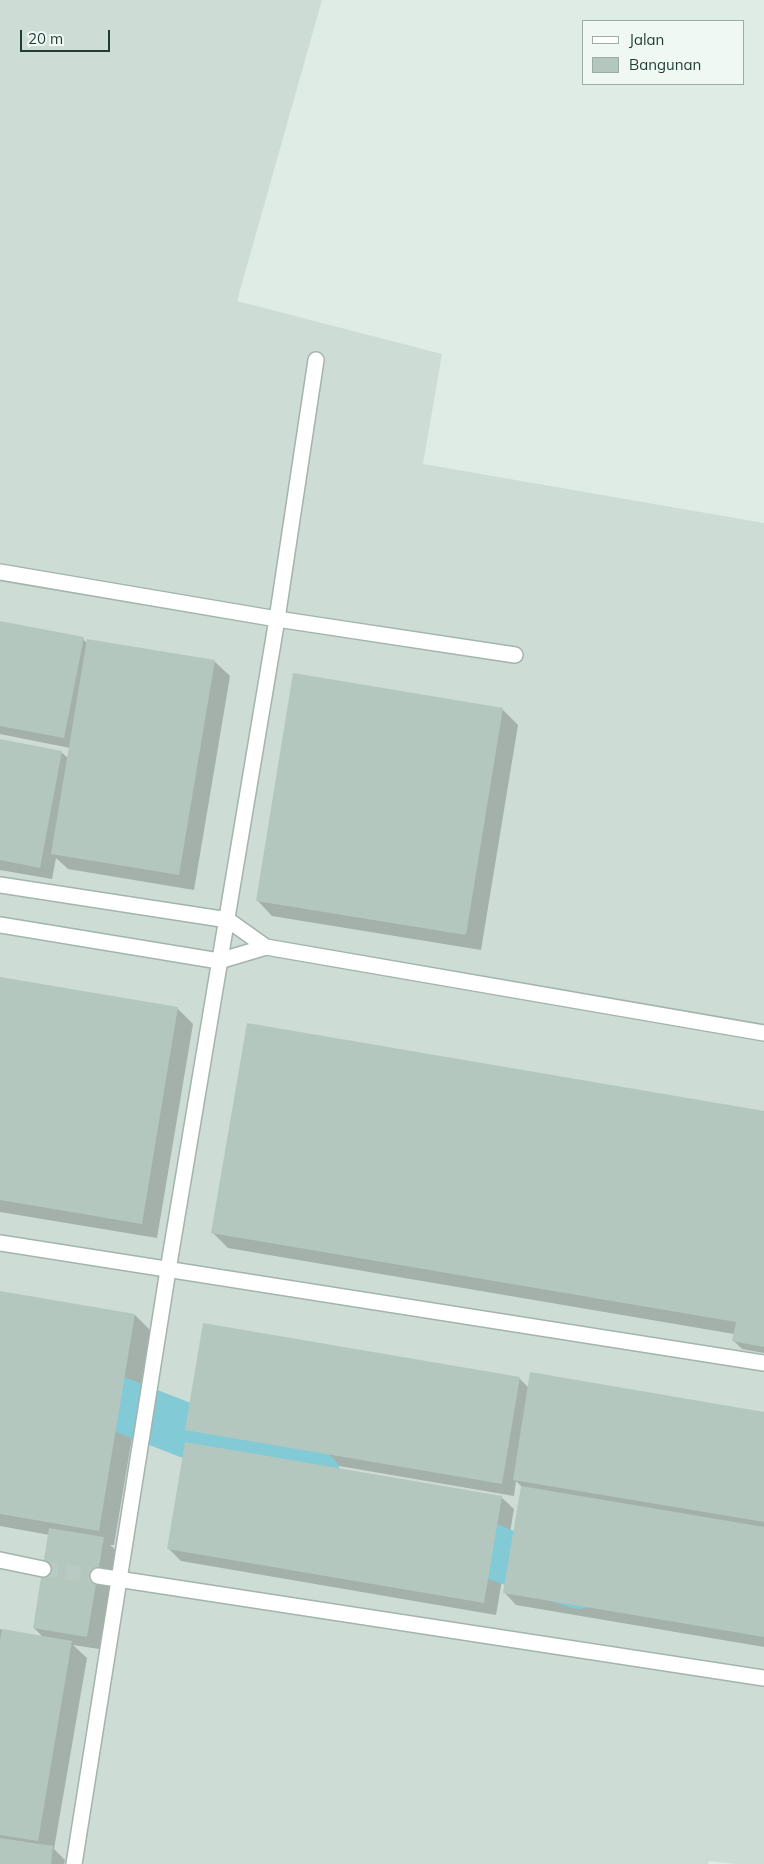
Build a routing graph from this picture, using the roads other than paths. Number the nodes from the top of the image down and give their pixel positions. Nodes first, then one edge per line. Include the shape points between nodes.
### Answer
1 (316, 360) dead end
2 (0, 572) edge
3 (277, 619) junction
4 (515, 655) dead end
5 (0, 885) edge
6 (228, 920) junction
7 (0, 925) edge
8 (266, 947) junction
9 (219, 961) junction
10 (764, 1033) edge
11 (0, 1243) edge
12 (168, 1270) junction
13 (764, 1363) edge
14 (0, 1560) edge
15 (43, 1569) tunnel mouth
16 (98, 1576) tunnel mouth
17 (119, 1580) junction
18 (764, 1678) edge
19 (74, 1864) edge

1 - 3 lane
2 - 3 lane
3 - 4 lane
3 - 6 lane
5 - 6 lane
6 - 8 lane
6 - 9 lane
7 - 9 lane
8 - 9 lane
8 - 10 lane
9 - 12 lane
11 - 12 lane
12 - 13 lane
12 - 17 lane
14 - 15 lane
16 - 17 lane
17 - 18 lane
17 - 19 lane

